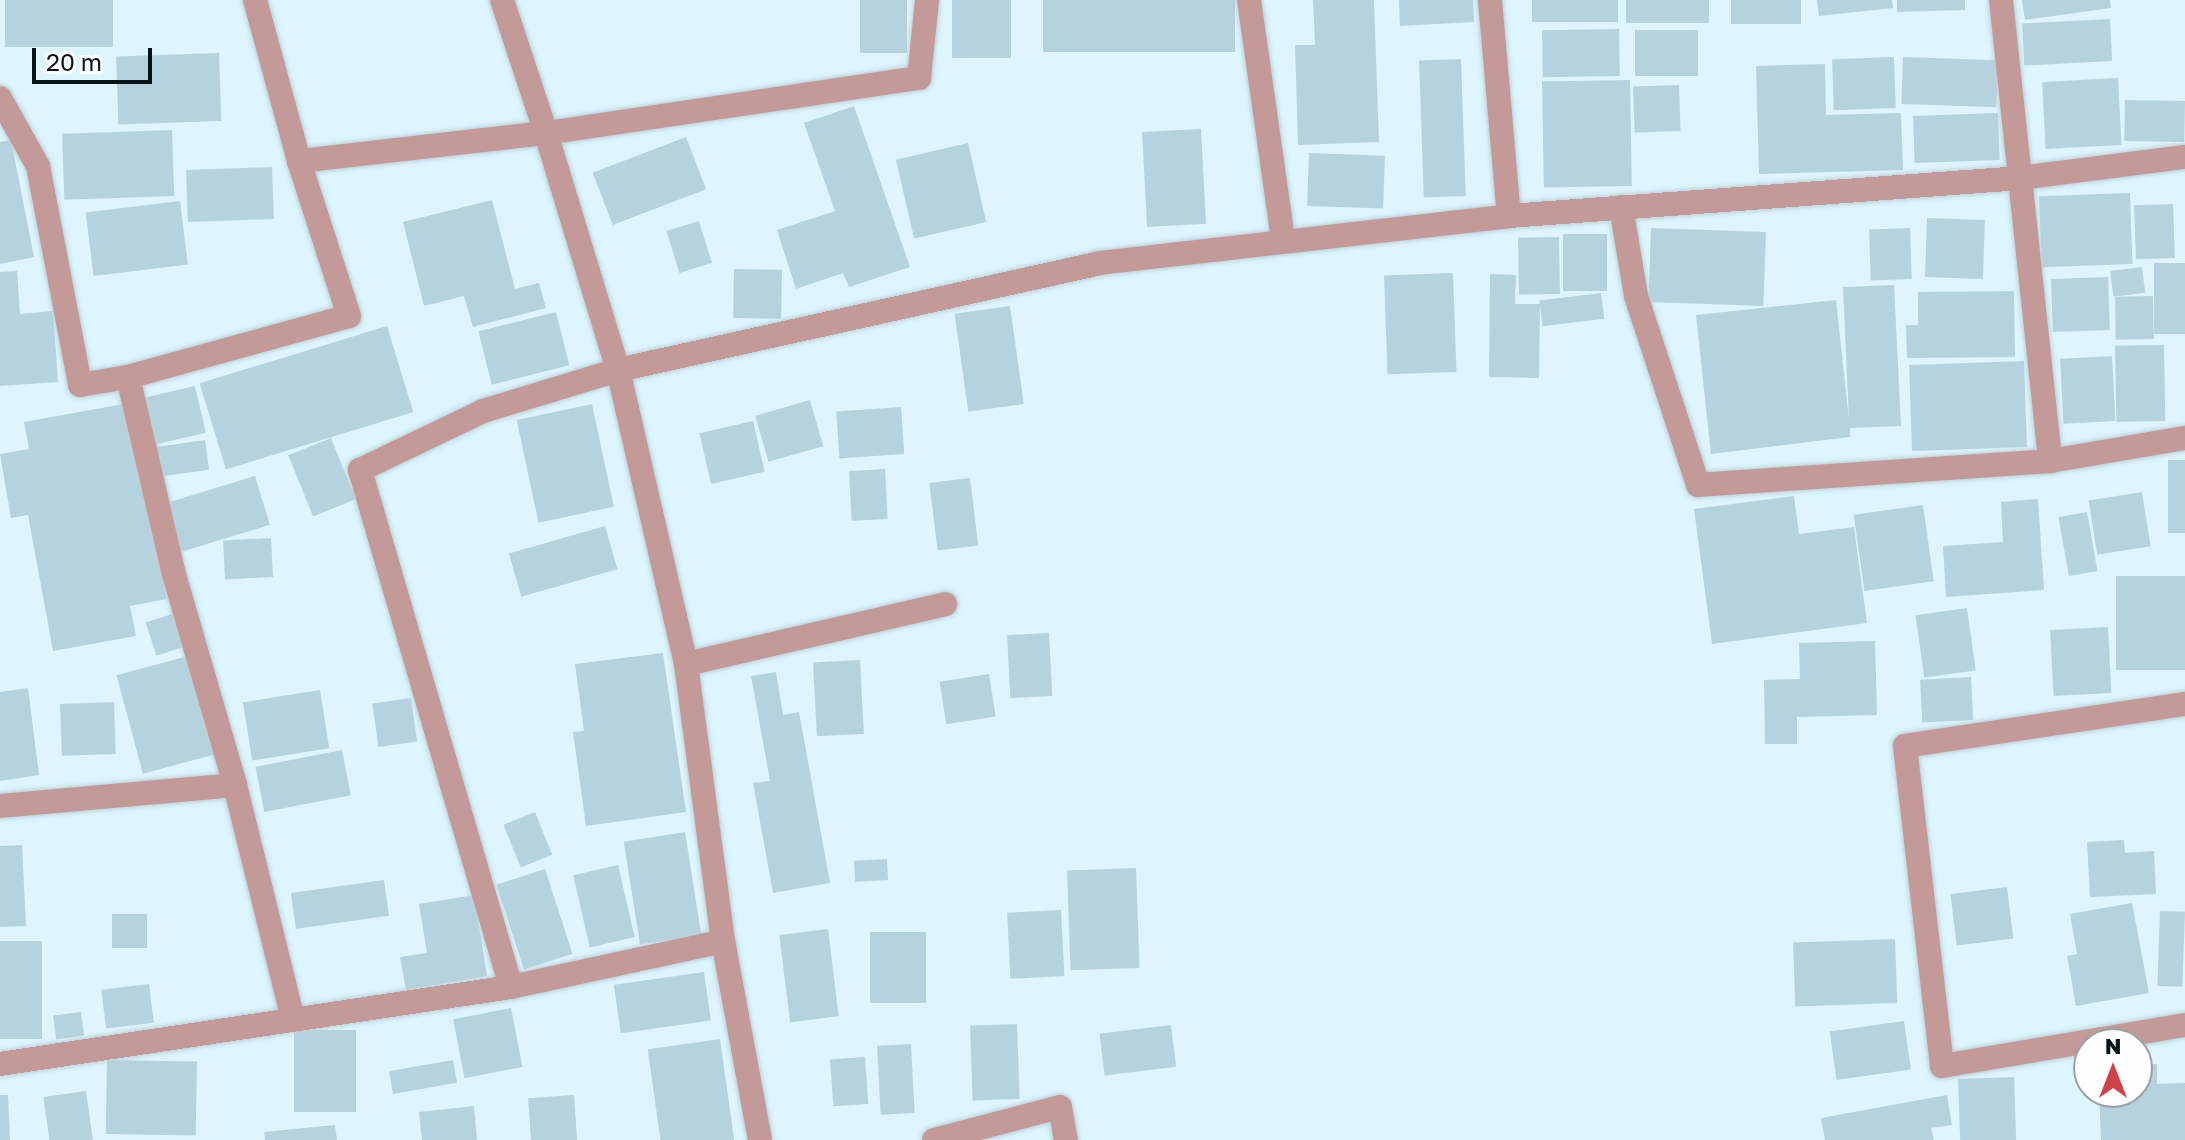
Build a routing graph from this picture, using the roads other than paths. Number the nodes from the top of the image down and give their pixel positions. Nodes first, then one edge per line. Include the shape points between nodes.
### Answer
1 (255, 0) edge
2 (502, 0) edge
3 (927, 0) edge
4 (1249, 0) edge
5 (1490, 0) edge
6 (2001, 0) edge
7 (0, 98) edge
8 (546, 133) junction
9 (2185, 157) edge
10 (299, 161) junction
11 (2020, 178) junction
12 (1621, 207) junction
13 (1509, 216) junction
14 (1283, 240) junction
15 (618, 370) junction
16 (128, 377) junction
17 (2185, 438) edge
18 (2050, 461) junction
19 (945, 604) dead end
20 (686, 664) junction
21 (2185, 704) edge
22 (235, 785) junction
23 (0, 806) edge
24 (723, 941) junction
25 (511, 987) junction
26 (293, 1019) junction
27 (2185, 1025) edge
28 (0, 1064) edge
29 (760, 1140) edge
30 (934, 1140) edge
31 (1066, 1140) edge

1 - 10 street
2 - 8 street
3 - 8 street via 919,78
4 - 14 street
5 - 13 street
6 - 11 street
7 - 16 street via 38,166 80,385
8 - 10 street
8 - 15 street
9 - 11 street
10 - 16 street via 349,316
11 - 12 street
11 - 18 street
12 - 13 street
12 - 18 street via 1636,296 1698,485
13 - 14 street
14 - 15 street via 1099,263
15 - 20 street
15 - 25 street via 483,411 360,470
16 - 22 street via 173,571
17 - 18 street
19 - 20 street
20 - 24 street
21 - 27 street via 1905,746 1942,1066
22 - 23 street
22 - 26 street
24 - 25 street
24 - 29 street
25 - 26 street
26 - 28 street
30 - 31 street via 1060,1107

